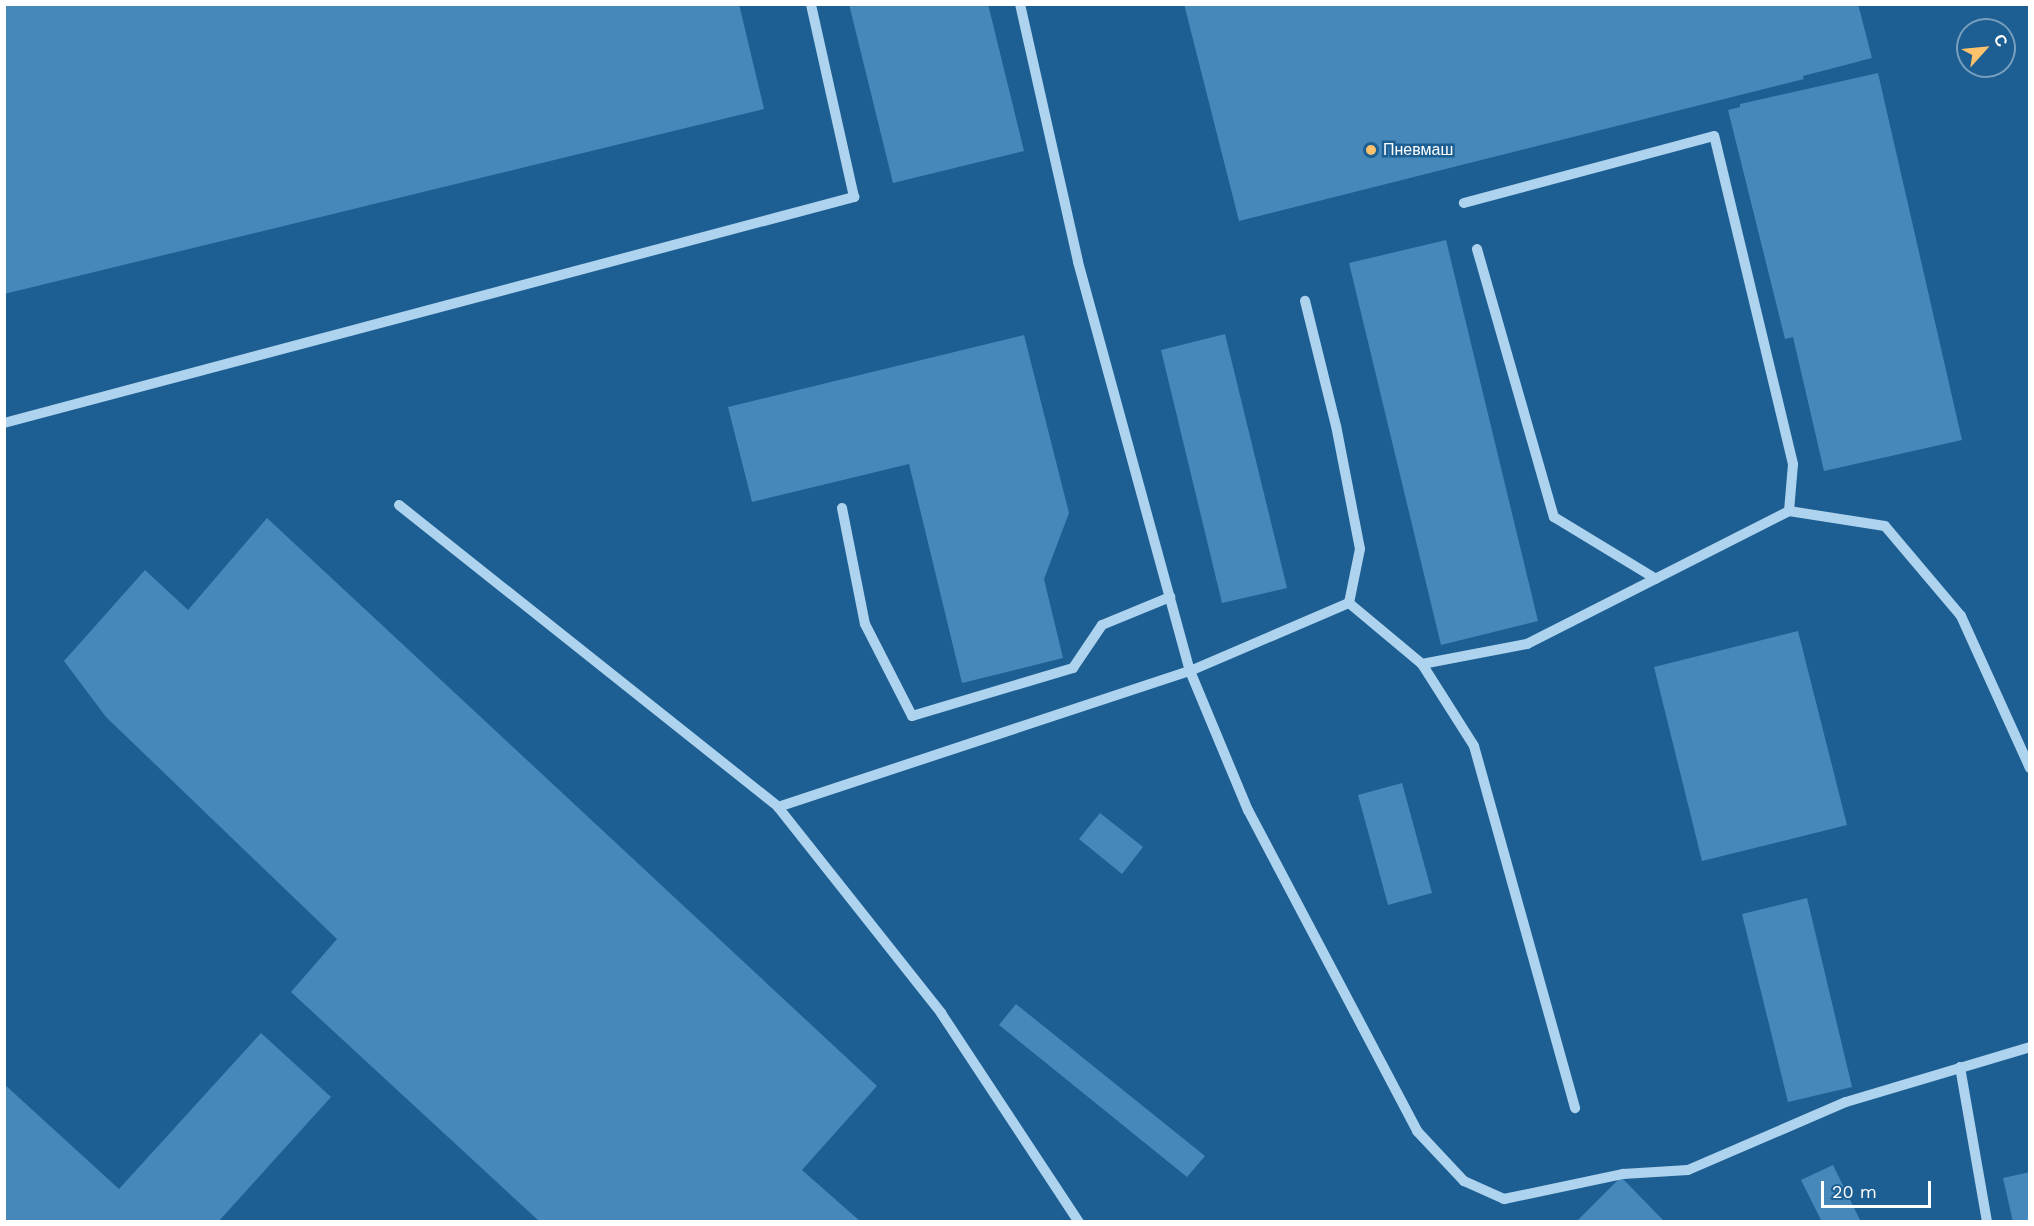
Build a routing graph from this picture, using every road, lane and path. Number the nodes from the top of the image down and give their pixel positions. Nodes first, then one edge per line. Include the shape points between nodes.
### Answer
1 (811, 4) edge
2 (1020, 4) edge
3 (1464, 203) dead end
4 (1477, 249) dead end
5 (1305, 301) dead end
6 (4, 423) edge
7 (399, 505) dead end
8 (842, 508) dead end
9 (1789, 511) junction
10 (1656, 579) junction
11 (1170, 597) junction
12 (1349, 603) junction
13 (1422, 664) junction
14 (1190, 671) junction
15 (2030, 768) edge
16 (778, 807) junction
17 (2030, 1047) edge
18 (1960, 1067) junction
19 (1575, 1108) dead end
20 (1079, 1221) edge
21 (1987, 1221) edge

1 - 6 lane via 854,197
2 - 11 lane via 1078,262
3 - 9 lane via 1714,136 1793,464
4 - 10 lane via 1554,517
5 - 12 lane via 1336,426 1360,549
7 - 16 lane
8 - 11 lane via 865,624 912,716 1072,668 1102,625
9 - 10 lane
9 - 15 lane via 1885,526 1961,616
10 - 13 lane via 1527,644
11 - 14 lane
12 - 13 lane
12 - 14 lane
13 - 19 lane via 1474,746
14 - 16 lane
14 - 18 lane via 1248,810 1417,1131 1464,1181 1504,1199 1623,1174 1688,1170 1846,1102
16 - 20 lane via 941,1013
17 - 18 lane
18 - 21 lane

